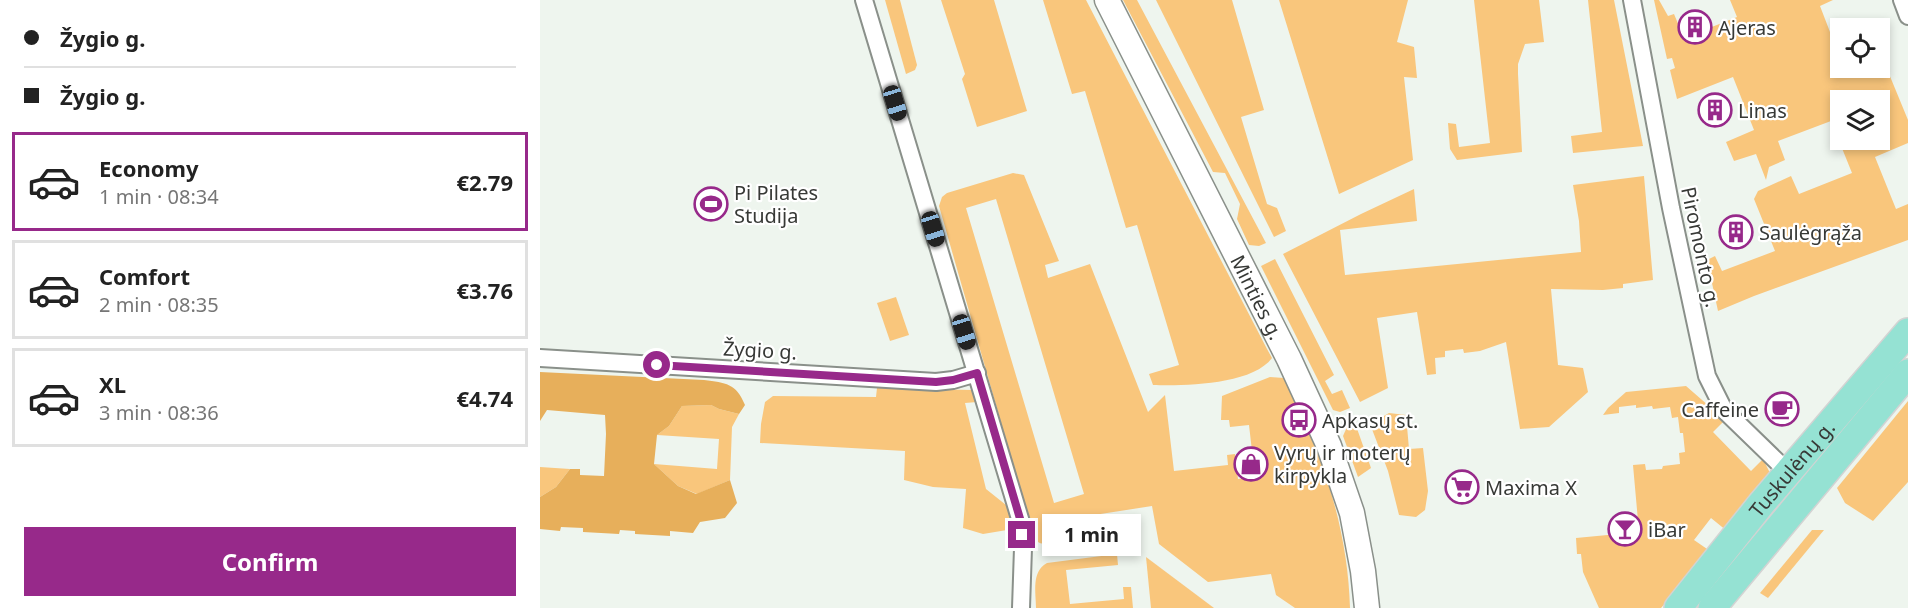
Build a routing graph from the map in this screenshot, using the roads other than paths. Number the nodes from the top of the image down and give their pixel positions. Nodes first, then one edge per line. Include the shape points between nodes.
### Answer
1 (864, 0) edge
2 (1107, 0) edge
3 (1632, 0) edge
4 (1902, 0) edge
5 (1908, 16) edge
6 (1908, 332) edge
7 (540, 358) edge
8 (977, 373) junction
9 (1908, 373) edge
10 (1789, 473) junction
11 (1021, 608) edge
12 (1367, 608) edge
13 (1678, 608) edge
14 (1712, 608) edge

1 - 8 street
2 - 12 main road, Minties g. via 1326,438 1352,513
3 - 10 street, Piromonto g. via 1707,376 1724,410
4 - 5 street
6 - 10 main road, Tuskulėnų g.
7 - 8 street, Žygio g. via 936,382
8 - 11 street via 1021,522
9 - 14 main road, Tuskulėnų g.
10 - 13 main road, Tuskulėnų g.

